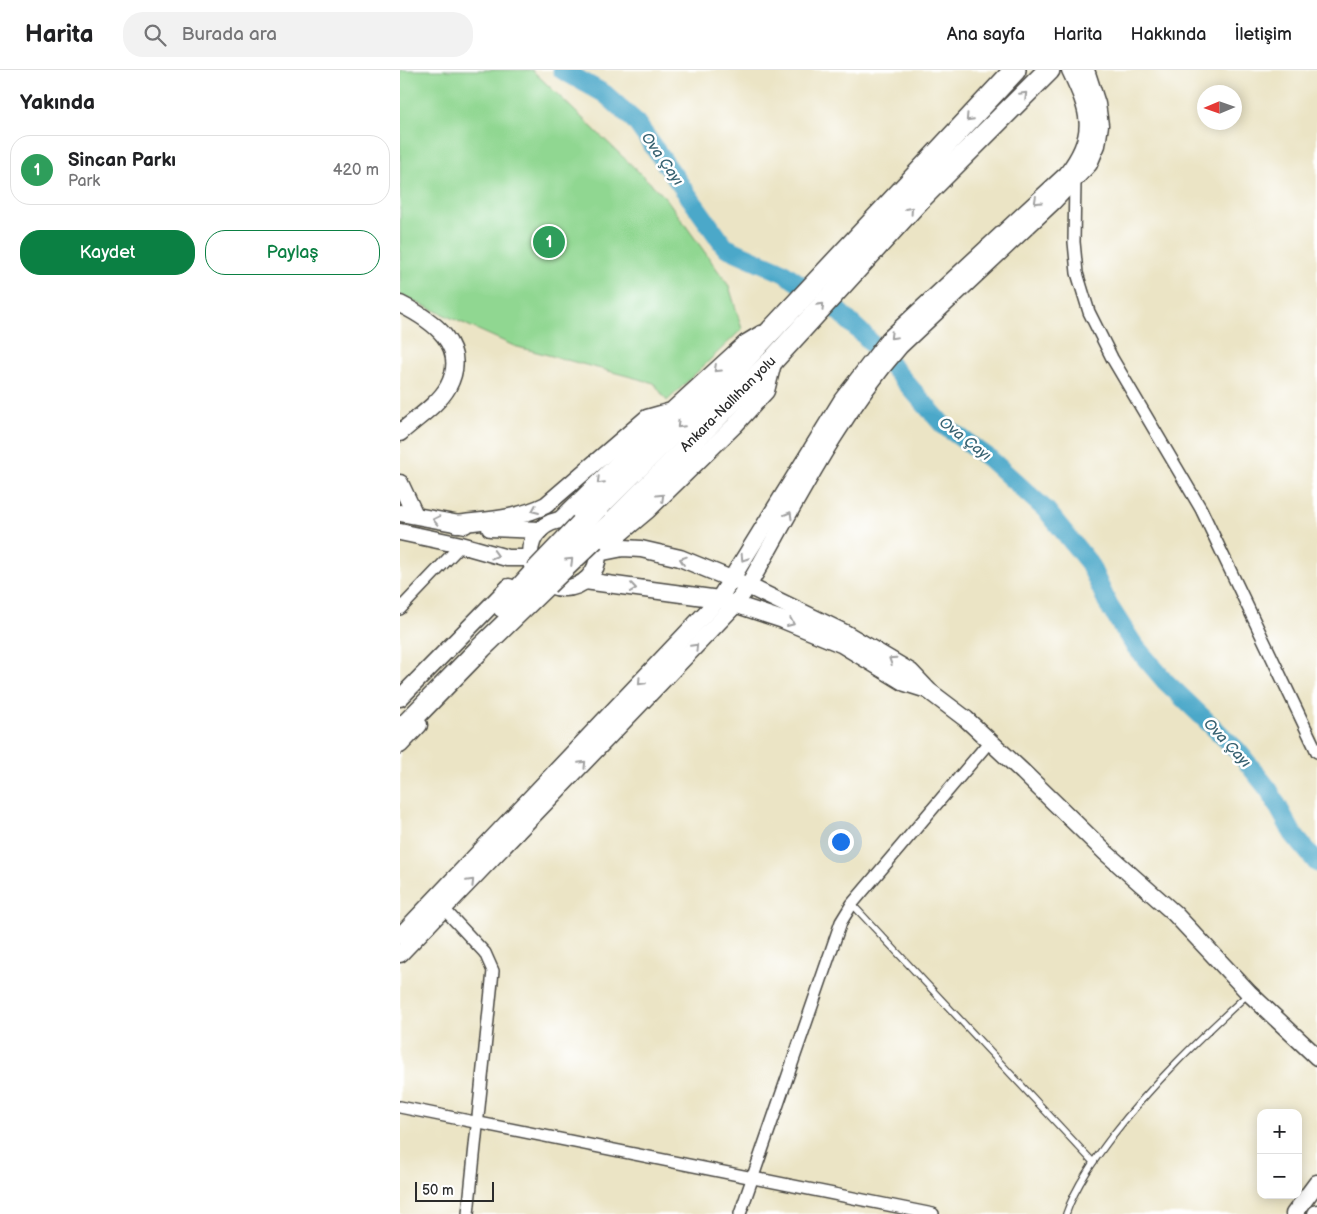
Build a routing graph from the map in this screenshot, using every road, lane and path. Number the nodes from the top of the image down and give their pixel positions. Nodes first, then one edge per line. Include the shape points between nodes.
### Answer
1 (1015, 70) edge
2 (1049, 70) edge
3 (1070, 70) edge
4 (1086, 70) edge
5 (1075, 181) junction
6 (870, 239) junction
7 (400, 304) edge
8 (778, 333) junction
9 (774, 359) junction
10 (672, 410) junction
11 (400, 433) edge
12 (400, 483) edge
13 (407, 514) edge
14 (560, 520) junction
15 (456, 524) junction
16 (540, 530) junction
17 (400, 532) edge
18 (593, 535) junction
19 (461, 545) junction
20 (540, 573) junction
21 (731, 578) junction
22 (585, 581) junction
23 (748, 586) junction
24 (719, 599) junction
25 (735, 605) junction
26 (400, 609) edge
27 (929, 691) junction
28 (400, 698) edge
29 (400, 713) edge
30 (400, 731) edge
31 (990, 741) junction
32 (400, 745) edge
33 (1317, 752) edge
34 (852, 904) junction
35 (444, 909) junction
36 (400, 936) edge
37 (400, 954) edge
38 (1249, 993) junction
39 (1317, 1058) edge
40 (400, 1107) edge
41 (478, 1123) junction
42 (1094, 1162) junction
43 (752, 1178) junction
44 (1317, 1183) edge
45 (468, 1214) edge
46 (740, 1214) edge
47 (933, 1214) edge
48 (1066, 1214) edge
49 (1294, 1214) edge

1 -> 6 highway, Ankara-Nallıhan yolu
6 -> 2 highway, Ankara-Nallıhan yolu via 920,199
3 -> 21 main road via 1089,119 1087,139 1079,158 1067,174 889,339 854,382
4 - 5 main road via 1100,130 1094,154
23 -> 5 main road via 853,405 879,370 926,321
5 - 33 street via 1077,273 1089,312 1112,358 1201,509
6 - 8 highway, Ankara-Nallıhan yolu
7 - 11 main road via 439,328 451,346 454,362 447,388
8 - 9 highway, Ankara-Nallıhan yolu
8 -> 10 main road via 754,337
8 -> 18 highway, Ankara-Nallıhan yolu via 706,399
9 - 18 highway, Ankara-Nallıhan yolu via 610,525
18 -> 9 main road via 648,510 766,391
10 -> 14 main road
10 -> 15 main road via 647,418 534,511
12 - 13 main road
15 -> 13 main road
14 - 16 main road
14 - 18 main road via 572,521 588,530 595,540
15 - 16 main road
16 - 20 main road via 532,543
17 - 19 main road
18 - 20 highway, Ankara-Nallıhan yolu, bridge
21 -> 18 main road via 680,558 623,548
18 - 22 main road via 593,571
19 -> 20 main road via 507,558
19 - 26 street
20 - 22 main road via 574,587
20 - 28 main road
20 - 29 highway, Ankara-Nallıhan yolu
20 - 30 highway, Ankara-Nallıhan yolu via 481,648
20 - 32 main road via 509,632
21 - 23 main road
21 - 24 main road
22 -> 24 main road
23 - 25 main road
27 -> 23 main road via 911,672 881,652
24 - 25 main road
24 -> 36 main road
25 -> 27 main road via 841,644 905,683
35 -> 25 main road
27 - 31 main road
31 - 34 street
31 - 38 main road via 1106,853 1174,913
34 - 42 lane
34 - 43 street via 841,922
35 - 37 main road
35 - 41 street via 486,953 493,971
38 - 39 main road
38 - 42 lane via 1167,1070
40 - 41 street
41 - 43 street
41 - 45 street
42 - 48 lane
43 - 46 street
43 - 47 street
44 - 49 main road

